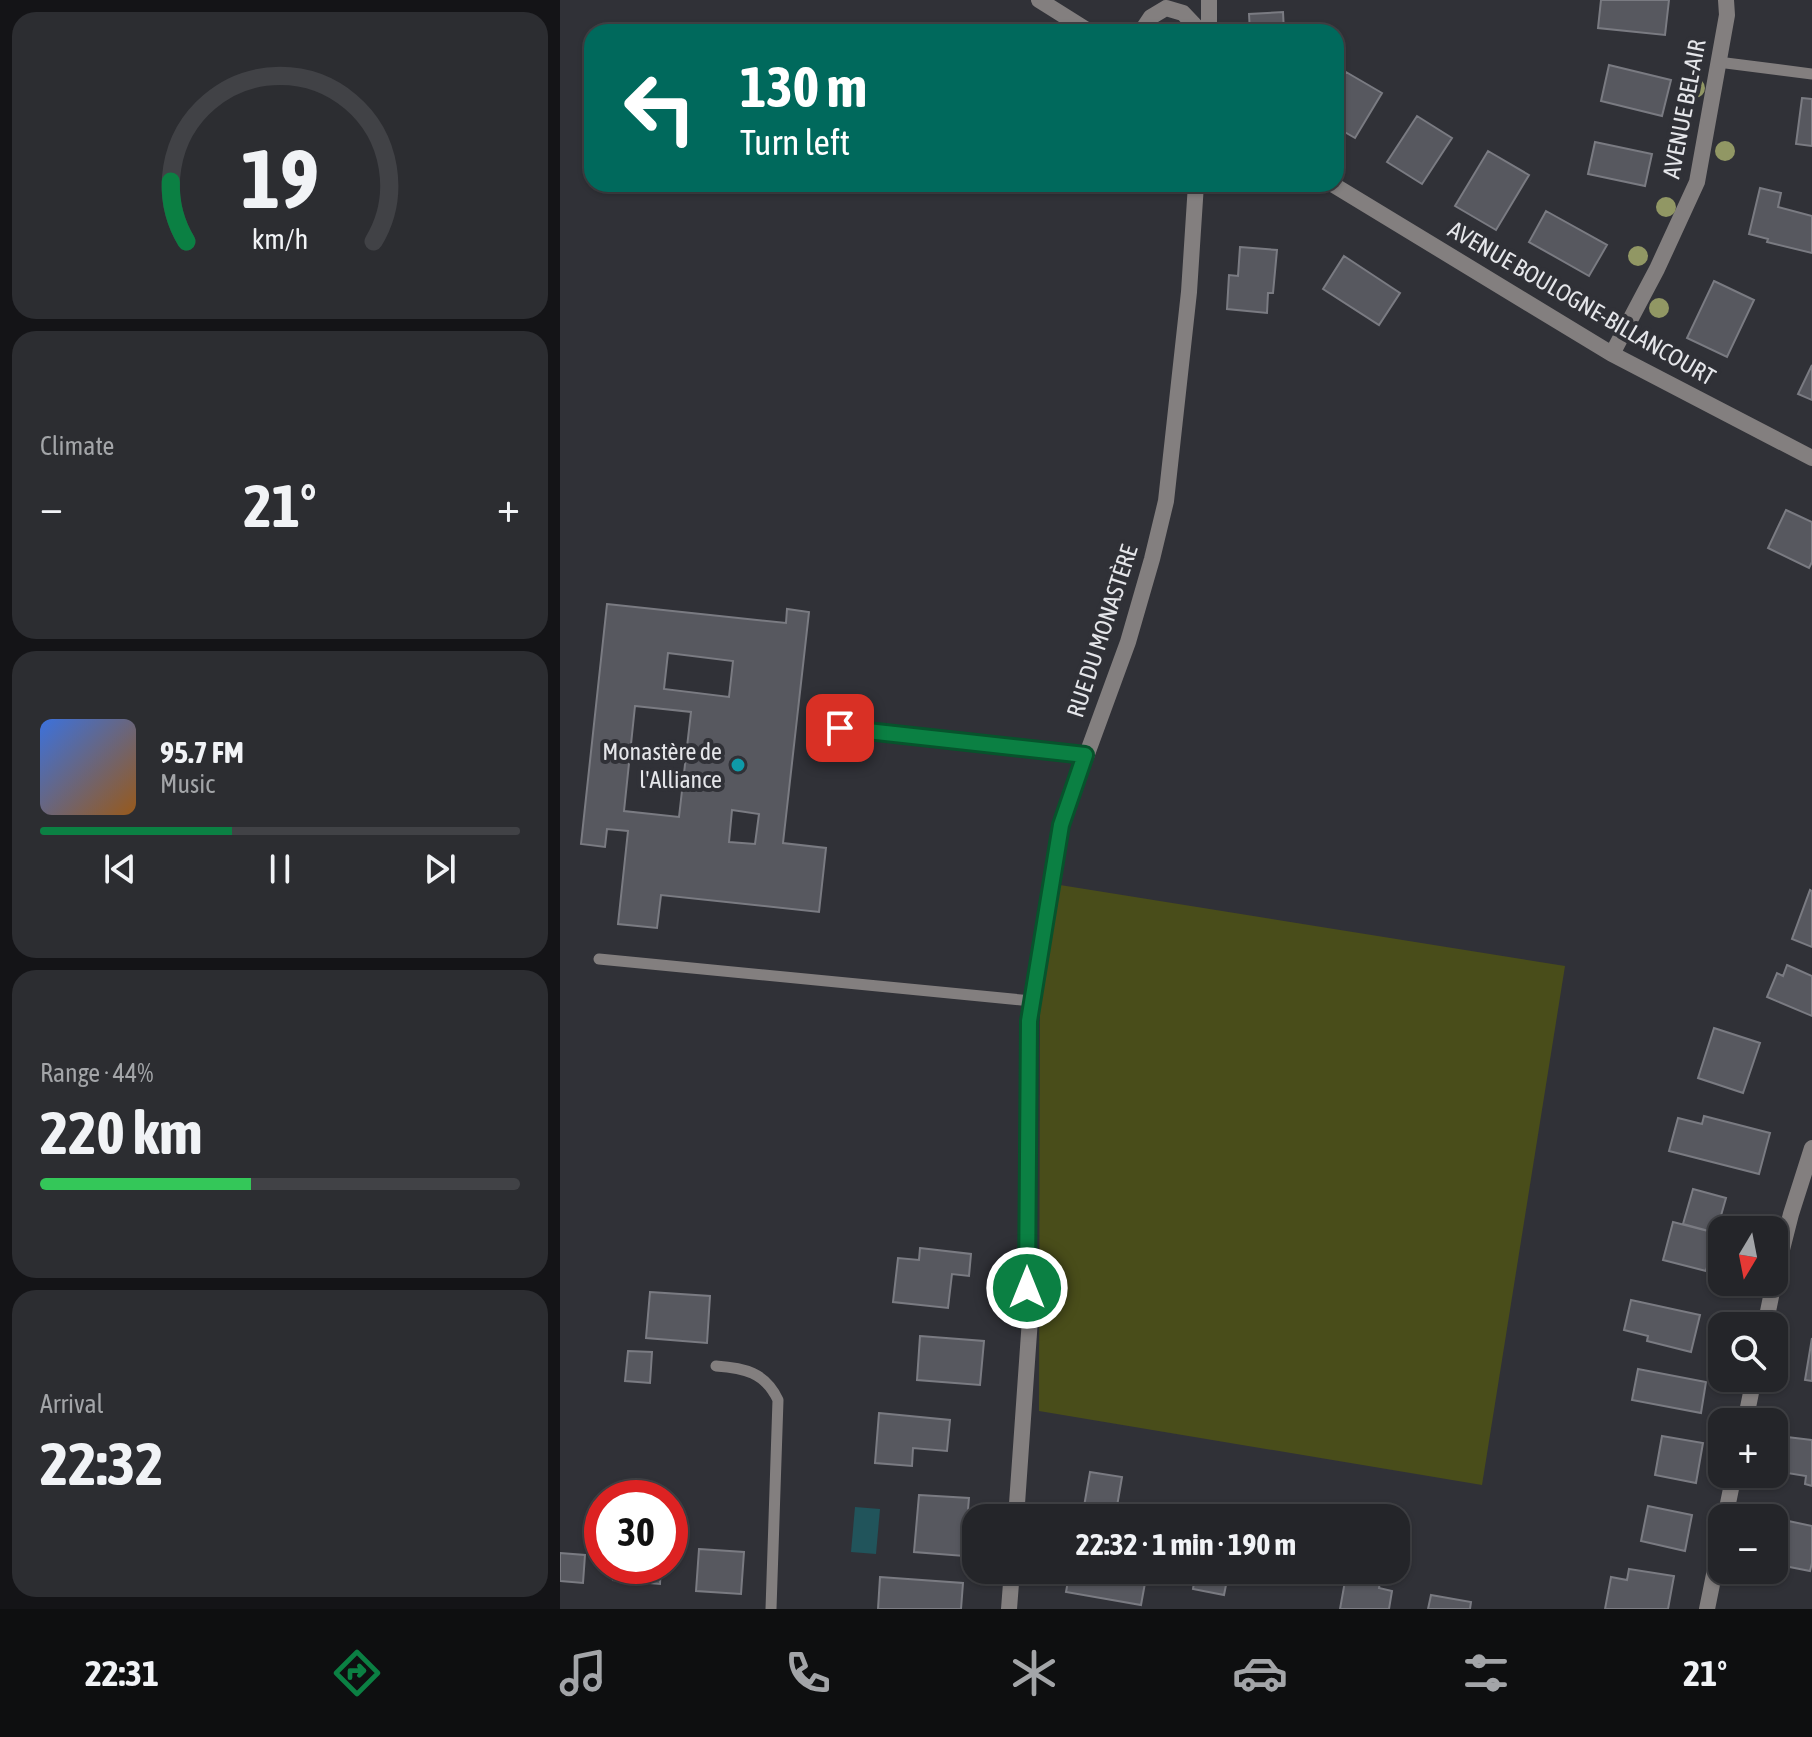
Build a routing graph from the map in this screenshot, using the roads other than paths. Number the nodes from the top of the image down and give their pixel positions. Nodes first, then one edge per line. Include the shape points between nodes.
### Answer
1 (1039, 0) edge
2 (1195, 0) edge
3 (1209, 0) edge
4 (1726, 0) edge
5 (1183, 13) junction
6 (1077, 24) edge
7 (1146, 24) edge
8 (1195, 24) edge
9 (1209, 24) edge
10 (1718, 62) junction
11 (1812, 74) edge
12 (1344, 191) edge
13 (1195, 192) edge
14 (1612, 354) junction
15 (1812, 458) edge
16 (840, 728) dead end
17 (1085, 755) junction
18 (599, 959) dead end
19 (1032, 1001) junction
20 (1812, 1148) edge
21 (1788, 1226) edge
22 (716, 1366) dead end
23 (1017, 1504) edge
24 (1011, 1584) edge
25 (1712, 1584) edge
26 (771, 1609) edge
27 (1009, 1609) edge
28 (1707, 1609) edge

1 - 6 street
2 - 5 street
3 - 9 street
4 - 10 street, AVENUE BEL-AIR
5 - 7 street via 1166,8
5 - 8 street
10 - 11 lane
10 - 14 street, AVENUE BEL-AIR via 1697,182
12 - 14 street, AVENUE BOULOGNE-BILLANCOURT
13 - 17 street, RUE DU MONASTÈRE via 1166,501 1128,642
14 - 15 street, AVENUE BOULOGNE-BILLANCOURT
16 - 17 lane
17 - 19 street, RUE DU MONASTÈRE via 1061,825
18 - 19 lane
19 - 23 street, RUE DU MONASTÈRE via 1030,1319
20 - 21 street
22 - 26 lane via 756,1375 778,1400
24 - 27 street
25 - 28 street

